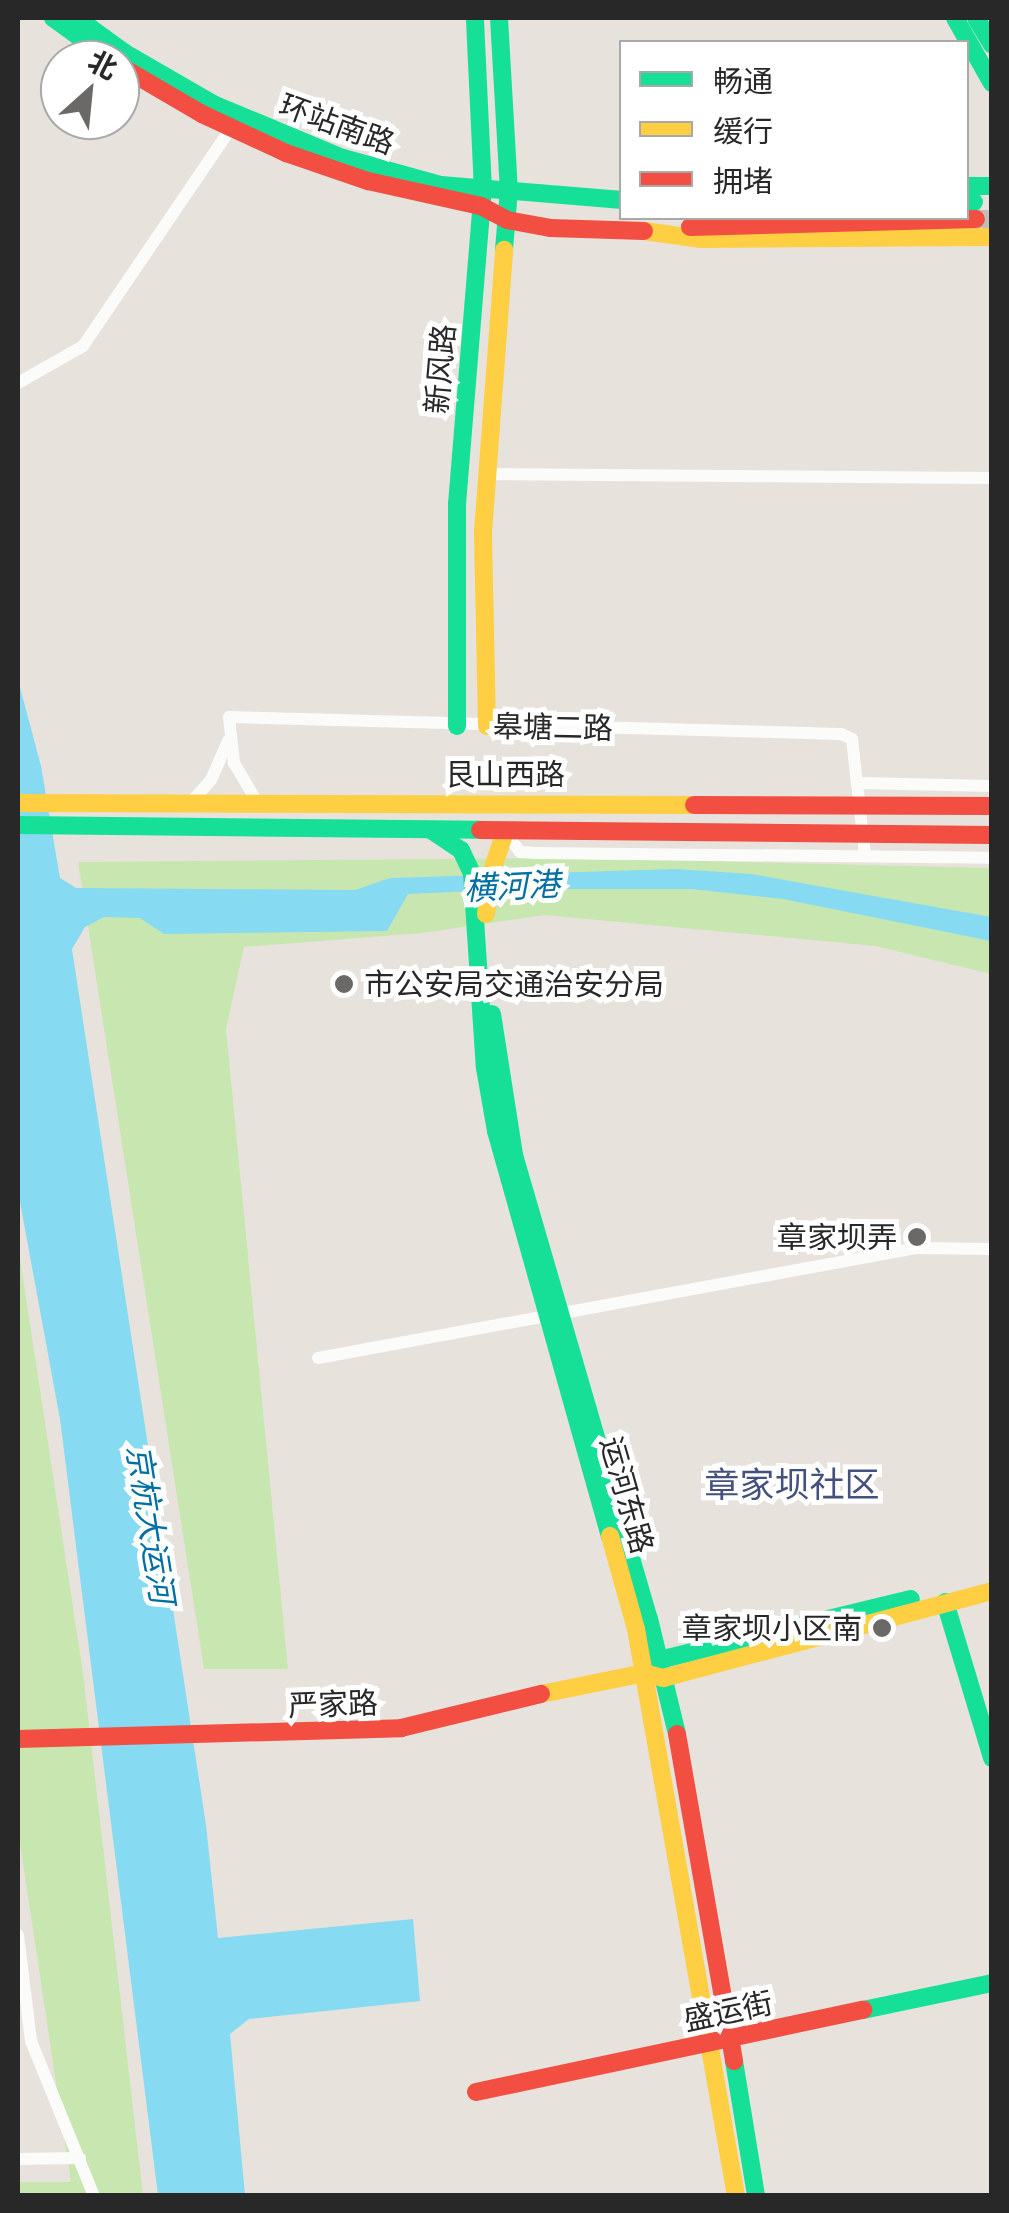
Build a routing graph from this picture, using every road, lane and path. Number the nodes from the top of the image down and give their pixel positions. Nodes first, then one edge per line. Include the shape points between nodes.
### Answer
1 (53, 18) edge
2 (77, 18) edge
3 (475, 18) edge
4 (499, 18) edge
5 (955, 18) edge
6 (976, 18) edge
7 (83, 40) edge
8 (968, 40) edge
9 (969, 43) edge
10 (992, 45) edge
11 (140, 77) edge
12 (992, 83) edge
13 (231, 128) junction
14 (992, 186) edge
15 (509, 190) junction
16 (482, 198) junction
17 (616, 198) edge
18 (971, 202) edge
19 (507, 220) junction
20 (749, 220) edge
21 (614, 231) junction
22 (992, 237) tunnel mouth
23 (18, 383) edge
24 (487, 474) junction
25 (992, 478) edge
26 (485, 633) junction
27 (456, 634) junction
28 (457, 726) junction
29 (488, 726) junction
30 (228, 738) junction
31 (859, 783) junction
32 (992, 786) edge
33 (192, 800) junction
34 (256, 800) junction
35 (18, 803) edge
36 (992, 806) edge
37 (18, 825) edge
38 (430, 830) junction
39 (505, 832) junction
40 (992, 835) edge
41 (865, 855) junction
42 (992, 858) edge
43 (481, 874) junction
44 (992, 1248) edge
45 (555, 1315) junction
46 (318, 1358) dead end
47 (992, 1580) edge
48 (992, 1591) edge
49 (945, 1602) junction
50 (661, 1669) junction
51 (644, 1673) junction
52 (18, 1740) edge
53 (992, 1758) edge
54 (18, 1934) edge
55 (992, 1983) edge
56 (719, 2041) junction
57 (476, 2092) dead end
58 (80, 2158) junction
59 (18, 2159) edge
60 (94, 2196) edge
61 (736, 2196) edge
62 (756, 2196) edge

1 - 7 main road
2 - 16 main road, 环站南路 via 192,93 271,131
3 - 16 main road, 新风路
4 - 15 main road, 新风路
5 - 8 main road
6 - 10 main road
9 - 12 main road
11 - 13 main road, 环站南路
13 - 16 main road, 环站南路 via 342,173
13 - 23 street via 83,346
14 - 18 main road, 环站南路
15 - 16 main road, 环站南路
15 - 17 main road, 环站南路
15 - 19 main road, 新风路
16 - 19 main road, 环站南路
16 - 27 main road, 新风路 via 457,504
19 - 21 main road, 环站南路
19 - 24 main road, 新风路
20 - 21 main road, 环站南路
21 - 22 main road, 环站南路 via 701,238
24 - 25 street
24 - 26 main road, 新风路
26 - 27 main road
26 - 29 main road, 新风路
27 - 28 main road, 新风路
28 - 29 street, 皋塘二路
28 - 30 street, 皋塘二路 via 229,717
29 - 31 street, 皋塘二路 via 841,734 852,738
30 - 33 street via 211,780
30 - 34 street
31 - 32 street
31 - 41 street
33 - 34 main road, 艮山西路
33 - 35 main road, 艮山西路
34 - 36 main road, 艮山西路
37 - 38 main road, 艮山西路
38 - 39 main road, 艮山西路
38 - 43 main road
39 - 40 main road, 艮山西路
39 - 41 street, 艮山西路 via 520,852
39 - 43 main road, 运河东路
41 - 42 street, 艮山西路
43 - 45 main road, 运河东路 via 506,1115
44 - 45 street via 916,1248
45 - 46 street
45 - 50 main road, 运河东路
45 - 51 main road, 运河东路
47 - 50 main road, 严家路
48 - 49 main road, 严家路
49 - 50 main road, 严家路
49 - 53 main road
50 - 51 main road, 严家路
50 - 56 main road, 运河东路 via 684,1761
51 - 52 main road, 严家路 via 401,1728
51 - 56 main road, 运河东路
54 - 58 street via 31,2041
55 - 56 main road, 盛运街
56 - 57 main road, 盛运街
56 - 61 main road, 运河东路
56 - 62 main road, 运河东路
58 - 59 street
58 - 60 street

